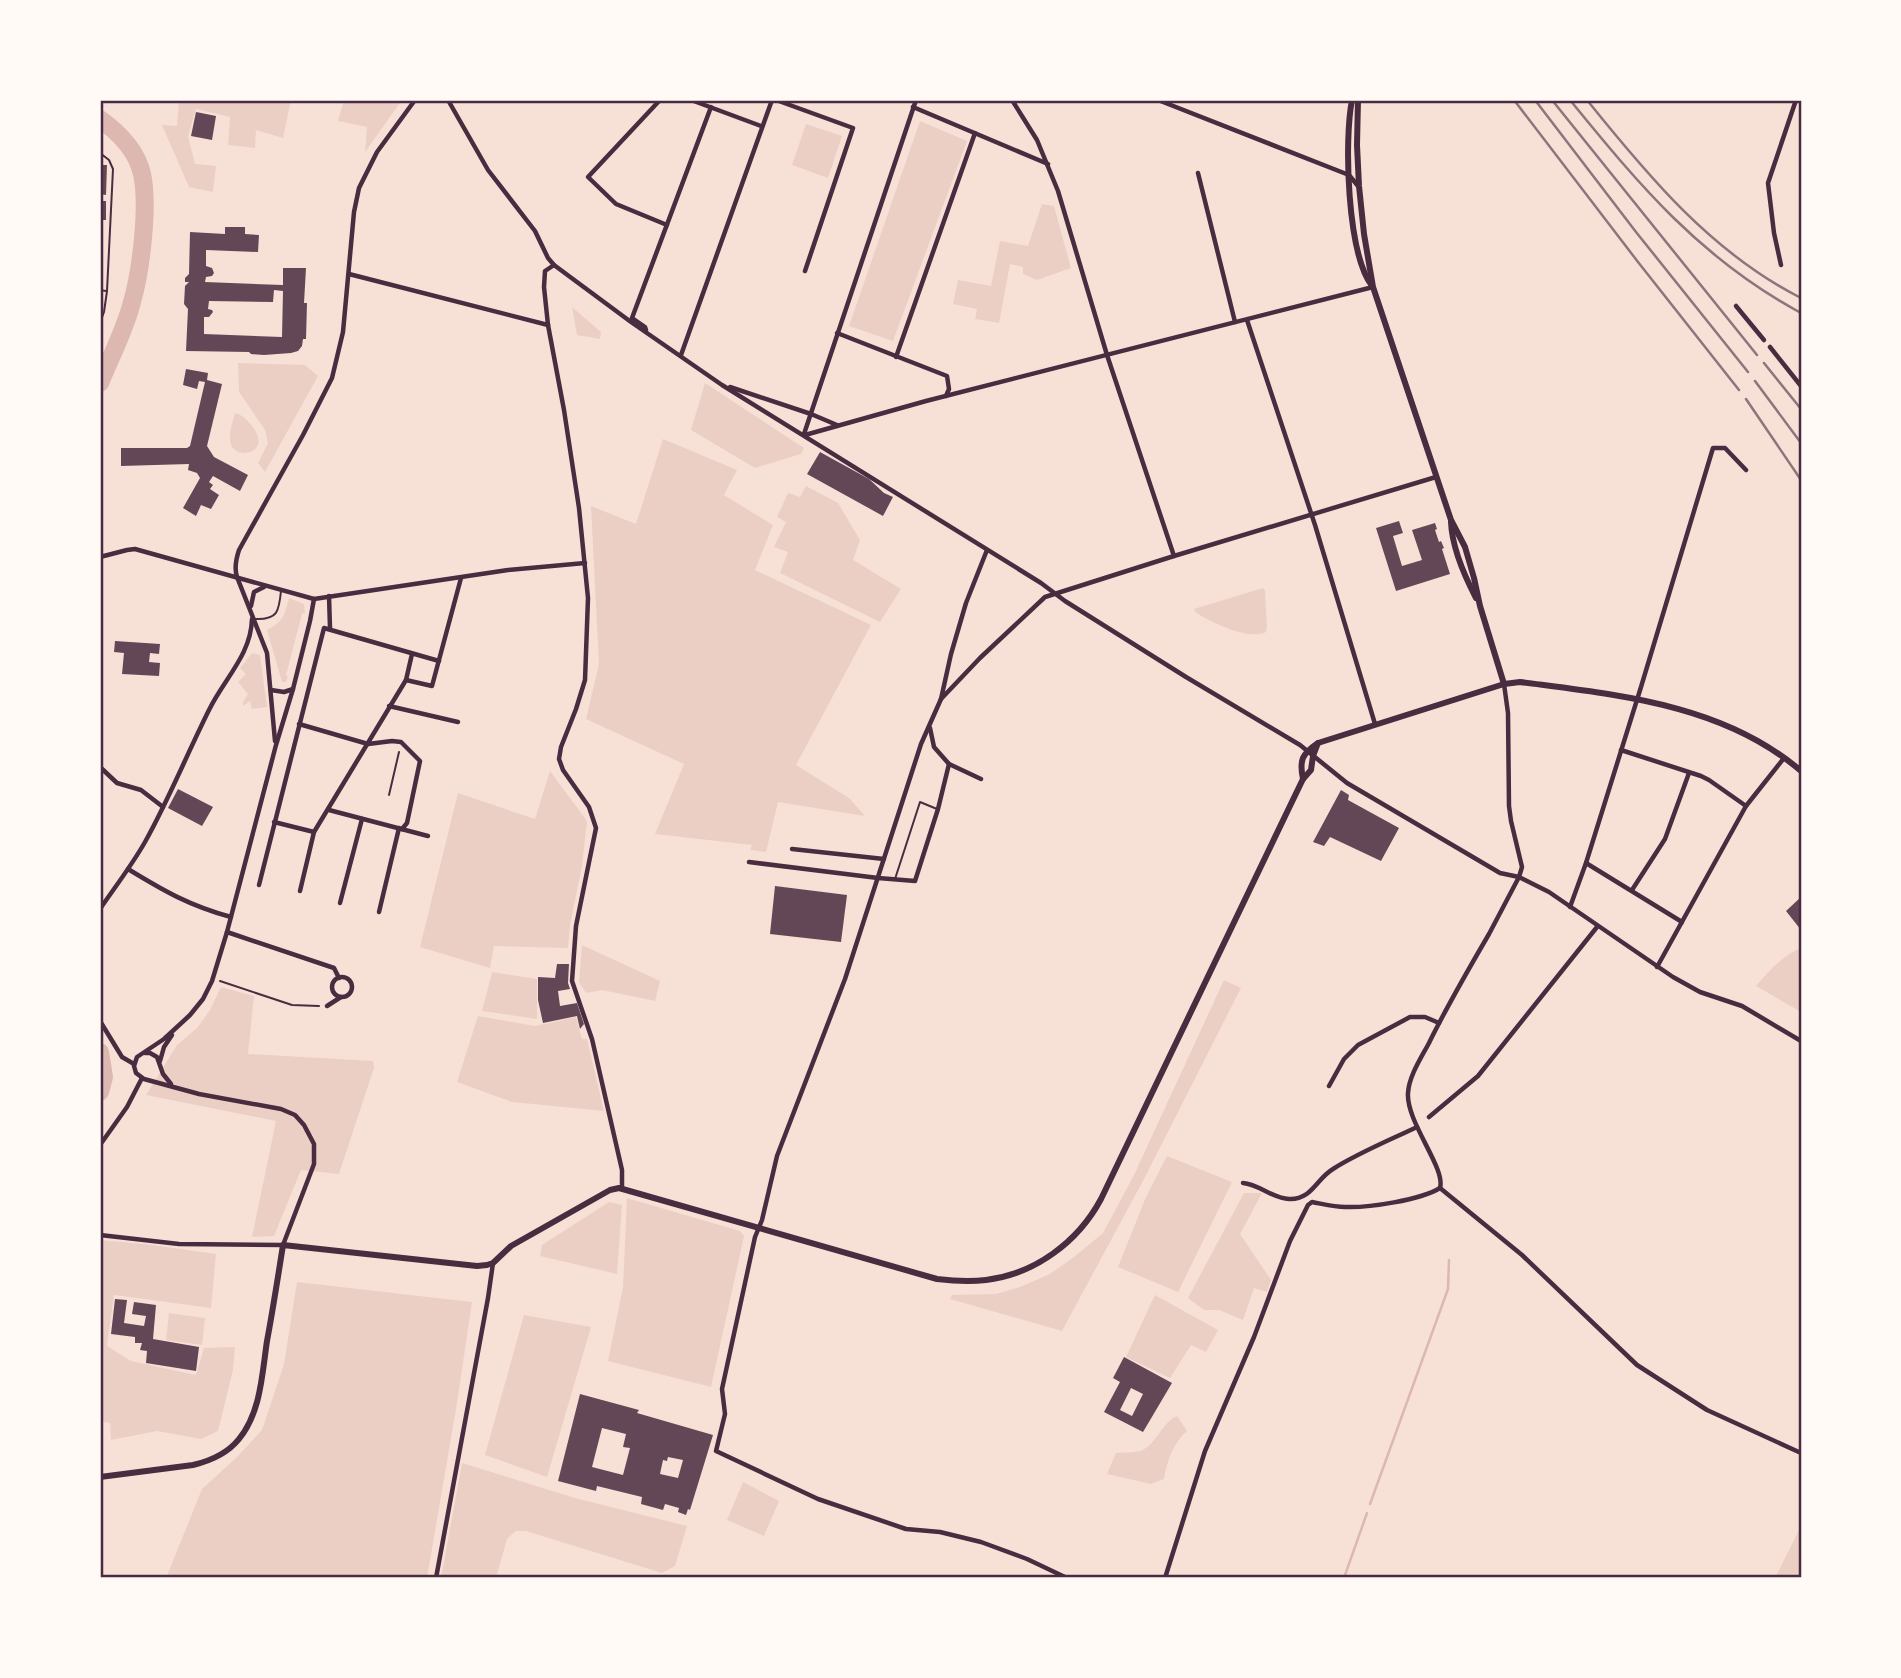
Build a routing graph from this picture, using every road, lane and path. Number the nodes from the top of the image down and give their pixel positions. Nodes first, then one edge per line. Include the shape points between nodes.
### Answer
1 (415, 100) edge
2 (448, 100) edge
3 (660, 100) edge
4 (691, 100) edge
5 (774, 100) edge
6 (916, 100) edge
7 (1012, 100) edge
8 (1158, 100) edge
9 (1352, 100) edge
10 (1358, 100) edge
11 (1796, 100) edge
12 (711, 107) junction
13 (913, 107) junction
14 (761, 126) junction
15 (975, 133) junction
16 (100, 153) edge
17 (1048, 164) junction
18 (1198, 173) dead end
19 (1349, 175) junction
20 (1359, 186) junction
21 (667, 225) junction
22 (554, 265) junction
23 (1782, 265) dead end
24 (805, 271) dead end
25 (349, 274) junction
26 (1373, 287) junction
27 (100, 290) edge
28 (107, 290) junction
29 (1736, 306) dead end
30 (1247, 320) junction
31 (1235, 322) junction
32 (100, 323) edge
33 (548, 325) junction
34 (646, 332) junction
35 (837, 333) junction
36 (1764, 340) dead end
37 (1770, 347) dead end
38 (681, 355) junction
39 (1107, 355) junction
40 (896, 357) junction
41 (722, 385) junction
42 (1801, 386) edge
43 (945, 397) junction
44 (811, 414) junction
45 (838, 425) junction
46 (804, 435) junction
47 (1746, 470) dead end
48 (1436, 477) junction
49 (1312, 514) junction
50 (987, 550) junction
51 (1174, 556) junction
52 (100, 557) edge
53 (585, 563) junction
54 (237, 577) junction
55 (461, 578) junction
56 (266, 587) junction
57 (281, 591) junction
58 (1054, 593) junction
59 (329, 596) junction
60 (314, 598) junction
61 (253, 616) junction
62 (330, 628) junction
63 (412, 654) junction
64 (439, 661) junction
65 (406, 680) junction
66 (1504, 684) junction
67 (293, 689) junction
68 (271, 690) junction
69 (941, 699) junction
70 (1638, 699) junction
71 (389, 706) junction
72 (458, 722) dead end
73 (299, 724) junction
74 (1375, 724) junction
75 (930, 728) junction
76 (401, 743) junction
77 (368, 744) junction
78 (276, 745) junction
79 (1621, 750) junction
80 (1310, 753) junction
81 (1784, 758) junction
82 (949, 764) junction
83 (100, 767) edge
84 (1801, 771) edge
85 (1689, 773) junction
86 (981, 779) dead end
87 (1303, 779) junction
88 (389, 795) dead end
89 (1746, 806) junction
90 (163, 807) junction
91 (938, 809) junction
92 (329, 810) junction
93 (362, 819) junction
94 (274, 822) junction
95 (400, 829) junction
96 (314, 832) junction
97 (428, 836) dead end
98 (792, 849) dead end
99 (884, 859) junction
100 (749, 862) dead end
101 (1586, 863) junction
102 (128, 869) junction
103 (1520, 877) junction
104 (878, 878) junction
105 (895, 880) junction
106 (259, 885) dead end
107 (1632, 890) junction
108 (300, 891) dead end
109 (340, 903) dead end
110 (1570, 907) junction
111 (100, 909) edge
112 (379, 912) dead end
113 (231, 917) junction
114 (1682, 922) junction
115 (1597, 927) junction
116 (227, 932) junction
117 (1657, 967) junction
118 (213, 978) junction
119 (339, 978) junction
120 (341, 998) junction
121 (327, 1006) joint
122 (100, 1021) edge
123 (1439, 1023) junction
124 (176, 1028) junction
125 (1801, 1041) edge
126 (143, 1054) junction
127 (134, 1064) junction
128 (160, 1064) junction
129 (144, 1079) junction
130 (174, 1086) junction
131 (1329, 1086) dead end
132 (1429, 1117) dead end
133 (1417, 1127) junction
134 (100, 1145) edge
135 (1243, 1183) dead end
136 (622, 1188) junction
137 (1440, 1188) junction
138 (759, 1228) junction
139 (100, 1235) edge
140 (283, 1245) junction
141 (493, 1263) junction
142 (1801, 1453) edge
143 (100, 1477) edge
144 (436, 1578) edge
145 (1067, 1578) edge
146 (1165, 1578) edge

1 - 25 street via 362,181 354,212
2 - 22 street via 488,170 535,231
3 - 21 street via 588,177 616,204
4 - 12 street
5 - 14 street
5 - 24 street via 853,128
6 - 13 street
7 - 17 street
8 - 19 street
9 - 19 main road
10 - 20 main road
11 - 23 street via 1768,183
12 - 14 street
12 - 21 street
13 - 15 street
13 - 35 street
14 - 38 street
15 - 17 street
15 - 40 street
16 - 28 lane via 113,169
17 - 39 street
18 - 31 street
19 - 20 street
19 - 26 main road via 1356,247
20 - 26 main road
21 - 34 street via 632,318
22 - 33 street via 544,277
22 - 34 street
25 - 33 street
25 - 54 street via 332,379 239,550
26 - 30 street
26 - 48 main road
27 - 28 lane
28 - 32 lane
29 - 36 street
30 - 31 street
30 - 49 street
31 - 39 street
33 - 53 street
34 - 38 street
35 - 40 street
35 - 44 street
37 - 42 street
38 - 41 street
39 - 43 street
39 - 51 street
40 - 43 street via 947,376
41 - 44 street
41 - 46 street
43 - 45 street
44 - 45 street
44 - 46 street
45 - 46 street
46 - 50 street
47 - 70 street via 1725,448 1713,448
48 - 49 street
48 - 66 main road via 1465,547
49 - 51 street
49 - 74 street
50 - 58 street
50 - 69 street via 962,616
51 - 58 street
52 - 54 street via 135,549
53 - 55 street
53 - 136 street via 585,680 559,759 589,807 596,828 576,926 572,981 592,1039 622,1170
54 - 56 street
54 - 61 street
55 - 59 street
55 - 64 street
56 - 57 street
56 - 61 street via 254,592
57 - 60 street
57 - 61 lane via 274,616
58 - 69 street via 1040,601
58 - 80 street
59 - 60 street
59 - 62 street
60 - 67 street
61 - 68 street via 267,653
61 - 90 street via 245,653 208,711
62 - 63 street
62 - 73 street via 324,628
63 - 64 street
63 - 65 street
64 - 65 street via 432,686
65 - 71 street
66 - 70 main road via 1520,682
66 - 74 main road
66 - 103 street via 1510,806
67 - 68 street
67 - 78 street
68 - 78 street
69 - 75 street
70 - 79 street
70 - 81 main road via 1722,722
71 - 72 street
71 - 77 street
73 - 77 street
73 - 94 street
74 - 80 main road via 1318,744
75 - 82 street via 934,747
75 - 99 street
76 - 77 street
76 - 88 path
76 - 95 street via 420,761 407,823
77 - 92 street
78 - 113 street
79 - 85 street
79 - 101 street
80 - 87 main road via 1311,770
80 - 87 main road via 1302,758
80 - 103 street via 1347,783 1405,818 1500,873
81 - 84 main road
81 - 89 street
82 - 86 street
82 - 91 street
83 - 90 street via 117,783 141,790
85 - 89 street via 1710,780
85 - 107 street via 1665,839
87 - 138 main road via 1101,1199 1059,1250 1017,1272 955,1281
89 - 114 street
90 - 102 street
91 - 105 street via 915,881
91 - 105 lane via 920,802
92 - 93 street
92 - 96 street
93 - 95 street
93 - 109 street
94 - 96 street
94 - 106 street
95 - 97 street
95 - 112 street
96 - 108 street
98 - 99 street
99 - 104 street
100 - 104 street
101 - 107 street
101 - 110 street
102 - 111 street
102 - 113 street via 181,900
103 - 110 street
103 - 123 street
104 - 105 street
104 - 138 street via 777,1156
107 - 114 street
110 - 115 street
113 - 116 street
114 - 117 street
115 - 117 street
115 - 132 street via 1478,1076
116 - 118 street
116 - 119 street via 334,968
117 - 125 street via 1693,989 1742,1006
118 - 121 path via 292,1005
118 - 124 street via 203,999
119 - 120 street via 332,988
119 - 120 street via 348,979 352,986 349,995
120 - 121 street
122 - 127 street via 122,1057
123 - 131 street via 1410,1017 1358,1045
123 - 133 street via 1409,1087
124 - 126 street
124 - 128 street
126 - 127 street
126 - 128 street via 153,1054
127 - 129 street
128 - 129 street via 157,1075
128 - 130 street
129 - 130 street
129 - 134 street
130 - 140 street via 284,1110 308,1130 314,1164
133 - 135 street via 1331,1170 1312,1192 1300,1198 1285,1199
133 - 137 street via 1438,1172
136 - 138 main road
136 - 141 main road via 610,1190 525,1238
137 - 142 street via 1522,1255 1637,1365 1707,1410
137 - 146 street via 1405,1200 1358,1207 1308,1205 1205,1451
138 - 145 street via 722,1389 726,1414 716,1451 818,1499 906,1530 981,1542
139 - 140 street via 179,1244
140 - 141 main road via 477,1266
140 - 143 main road via 258,1397 241,1437 205,1462
141 - 144 street

